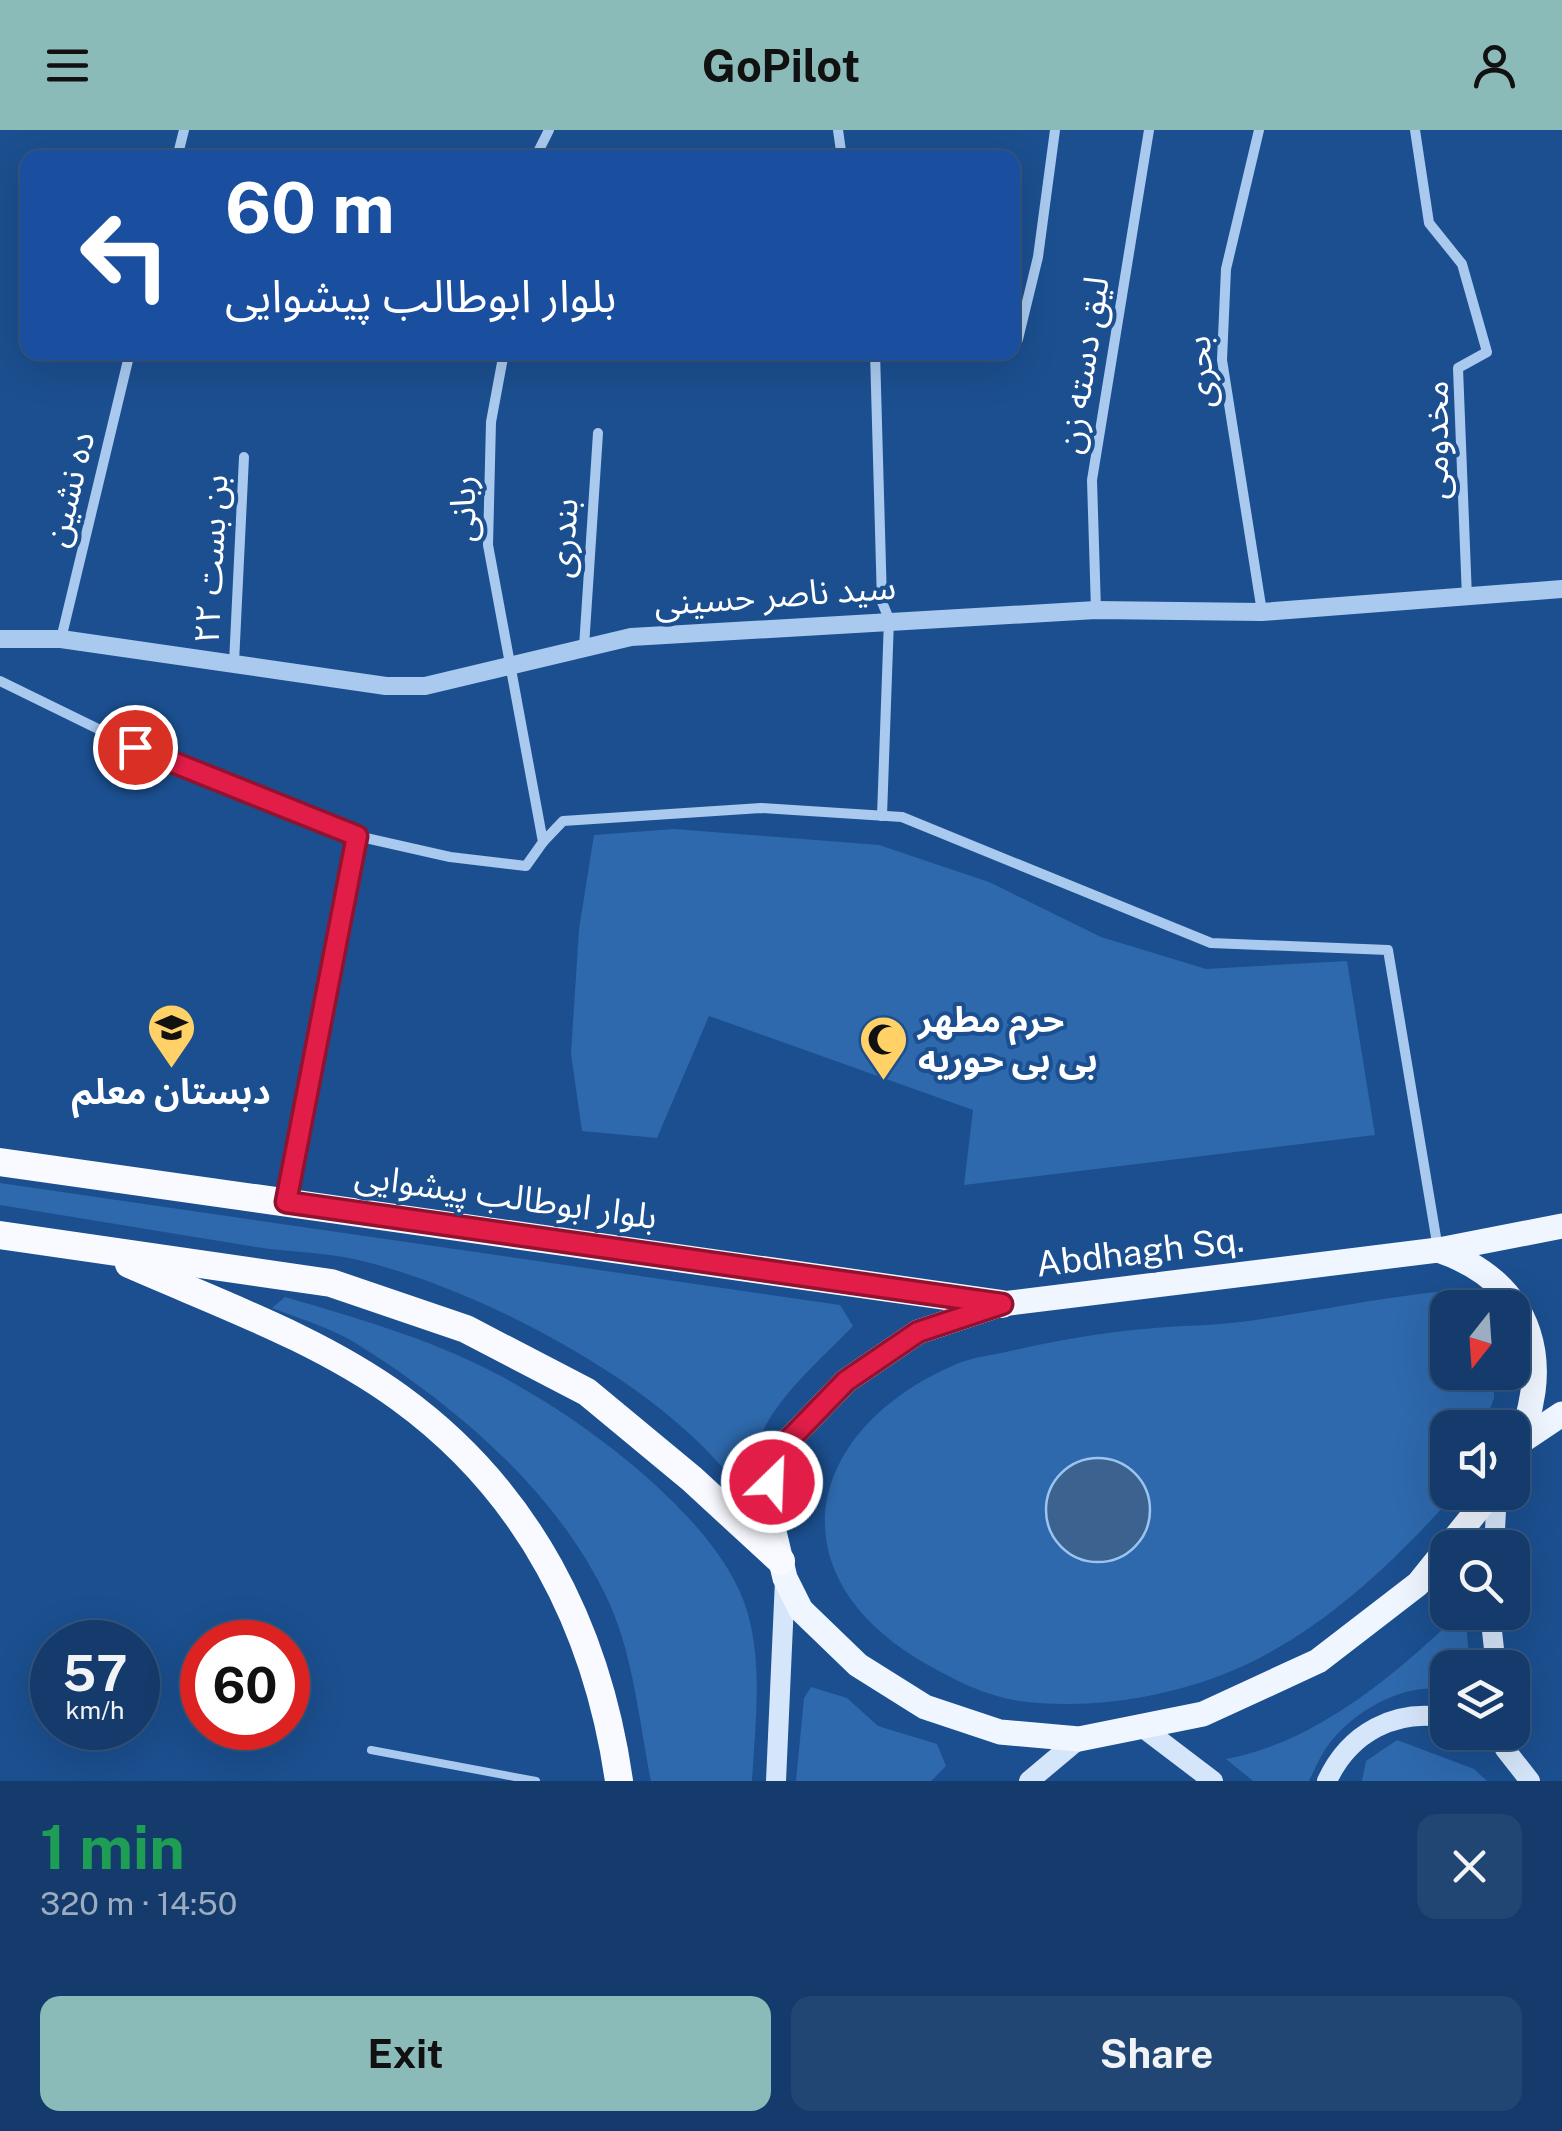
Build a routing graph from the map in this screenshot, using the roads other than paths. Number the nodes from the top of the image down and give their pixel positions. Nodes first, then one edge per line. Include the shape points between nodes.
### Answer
1 (1054, 130) edge
2 (1149, 130) edge
3 (1259, 130) edge
4 (1415, 130) edge
5 (1020, 331) edge
6 (128, 360) edge
7 (503, 360) edge
8 (875, 360) edge
9 (598, 433) dead end
10 (244, 457) dead end
11 (1562, 590) edge
12 (1467, 599) junction
13 (1096, 610) junction
14 (1262, 612) junction
15 (889, 619) junction
16 (61, 639) junction
17 (0, 640) edge
18 (584, 647) junction
19 (234, 663) junction
20 (513, 663) junction
21 (0, 681) edge
22 (882, 816) junction
23 (357, 836) junction
24 (543, 842) junction
25 (0, 1162) edge
26 (286, 1202) junction
27 (1562, 1226) edge
28 (0, 1236) edge
29 (95, 1250) junction
30 (1438, 1250) junction
31 (1002, 1304) junction
32 (1527, 1410) edge
33 (1562, 1414) edge
34 (1530, 1438) edge
35 (1479, 1510) edge
36 (783, 1570) junction
37 (1430, 1717) edge
38 (1142, 1726) junction
39 (1079, 1739) junction
40 (371, 1750) dead end
41 (1510, 1750) edge
42 (536, 1781) edge
43 (619, 1781) edge
44 (776, 1781) edge
45 (1028, 1781) edge
46 (1213, 1781) edge
47 (1327, 1781) edge
48 (1530, 1781) edge

1 - 5 street via 1038,257
2 - 13 street, لیق دسته زن via 1092,480
3 - 14 street, بحری via 1226,269 1222,360
4 - 12 street, مخدومی via 1429,223 1462,264 1487,352 1458,368
6 - 16 street, ده نشین
7 - 20 street, ربانی via 491,422 488,545
8 - 15 street via 882,602
9 - 18 street, بندری
10 - 19 street, بن بست ۲۲
11 - 12 street, سید ناصر حسینی
12 - 14 street, سید ناصر حسینی
13 - 14 street, سید ناصر حسینی
13 - 15 street, سید ناصر حسینی
15 - 18 street, سید ناصر حسینی via 632,637
15 - 22 street
16 - 17 street, سید ناصر حسینی
16 - 19 street, سید ناصر حسینی
18 - 20 street, سید ناصر حسینی
19 - 20 street, سید ناصر حسینی via 425,686
20 - 24 street, ربانی
21 - 23 street via 135,747
22 - 24 street via 761,808 562,821
22 - 30 street via 902,818 1212,943 1388,950
23 - 24 street via 526,866
23 - 26 street
25 - 26 highway, بلوار ابوطالب پیشوایی
26 - 31 highway, بلوار ابوطالب پیشوایی
27 - 30 main road, Abdhagh Sq.
28 - 29 highway
29 - 36 highway via 330,1283 466,1329 587,1392 692,1479
29 - 43 highway via 308,1343 400,1398 478,1464 544,1552 594,1658
30 - 31 main road, Abdhagh Sq.
30 - 32 main road via 1493,1276 1514,1298 1535,1344
31 - 36 main road, Abdhagh Sq. via 918,1332 846,1381 789,1440 772,1482 771,1519
33 - 34 main road
35 - 38 main road, Abdhagh Sq. via 1418,1584 1318,1661 1202,1714
36 - 39 main road, Abdhagh Sq. via 801,1610 858,1665 925,1707 1000,1732
36 - 44 main road
37 - 47 main road via 1403,1716 1376,1726 1354,1742
38 - 39 main road, Abdhagh Sq.
38 - 46 main road
39 - 45 main road
40 - 42 lane
41 - 48 main road

